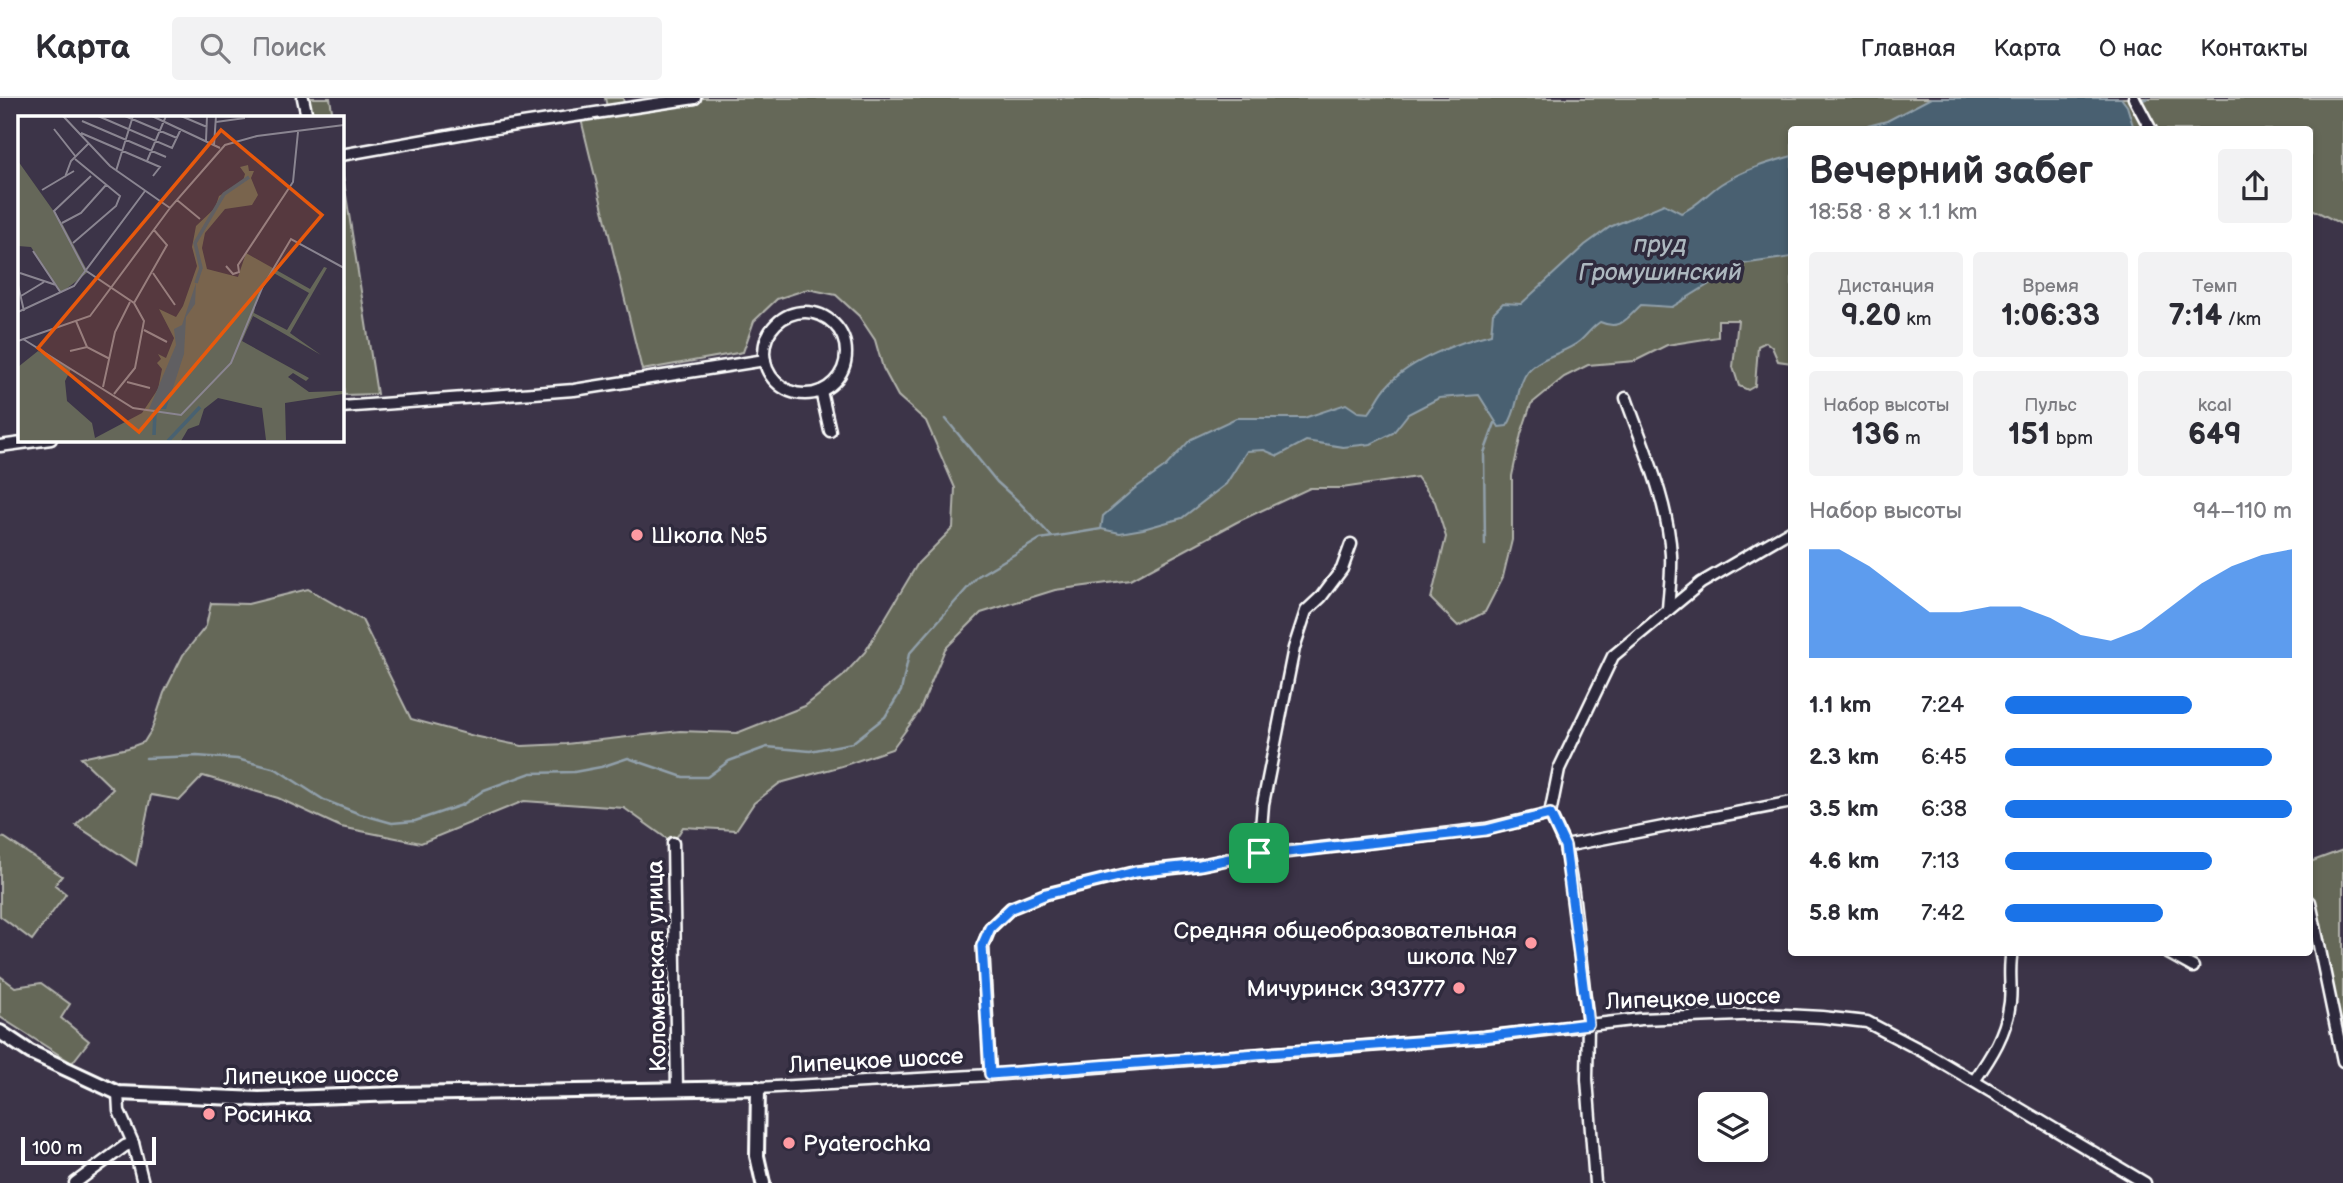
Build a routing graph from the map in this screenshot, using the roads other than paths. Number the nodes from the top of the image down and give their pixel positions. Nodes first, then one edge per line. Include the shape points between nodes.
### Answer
1 (303, 98) edge
2 (695, 98) edge
3 (2134, 98) edge
4 (307, 116) edge
5 (2149, 126) edge
6 (343, 155) edge
7 (765, 360) junction
8 (821, 391) junction
9 (1626, 398) dead end
10 (343, 407) edge
11 (830, 431) dead end
12 (36, 441) edge
13 (0, 446) edge
14 (1788, 532) edge
15 (1351, 544) dead end
16 (1668, 610) junction
17 (1788, 803) edge
18 (1550, 814) junction
19 (673, 843) dead end
20 (1565, 846) junction
21 (1259, 853) junction
22 (2313, 916) edge
23 (2012, 956) edge
24 (2173, 956) edge
25 (2193, 967) dead end
26 (1588, 1024) junction
27 (0, 1032) edge
28 (2343, 1061) edge
29 (990, 1074) junction
30 (1974, 1081) junction
31 (758, 1088) junction
32 (677, 1089) junction
33 (118, 1093) junction
34 (133, 1143) junction
35 (75, 1183) edge
36 (143, 1183) edge
37 (763, 1183) edge
38 (1595, 1183) edge
39 (2145, 1183) edge

1 - 4 street
2 - 6 street
3 - 5 street
7 - 8 street via 770,374 785,388 806,394
7 - 8 street via 767,338 780,320 801,312 824,316 840,331 846,354 839,376
7 - 10 street via 574,390
8 - 11 street
9 - 16 street via 1663,511 1671,556
12 - 13 street
14 - 16 street via 1701,583
15 - 21 street via 1342,569 1306,611 1294,648 1263,804
16 - 18 street via 1613,656 1559,769
17 - 20 street
18 - 20 street
18 - 21 street via 1486,830
19 - 32 street, Коломенская улица
20 - 26 street
21 - 29 street via 1135,872 1046,894 1011,908 990,928 982,946
22 - 28 street
23 - 30 street via 2010,1003 2000,1041
24 - 25 street
26 - 29 street, Липецкое шоссе via 1483,1037
26 - 30 street, Липецкое шоссе via 1765,1014 1867,1023
26 - 38 street
27 - 33 main road, Липецкое шоссе via 30,1052
29 - 31 street, Липецкое шоссе
30 - 39 street, Липецкое шоссе
31 - 32 main road, Липецкое шоссе
31 - 37 main road via 758,1156
32 - 33 main road, Липецкое шоссе via 259,1099
33 - 34 street via 119,1111
34 - 35 street
34 - 36 street

